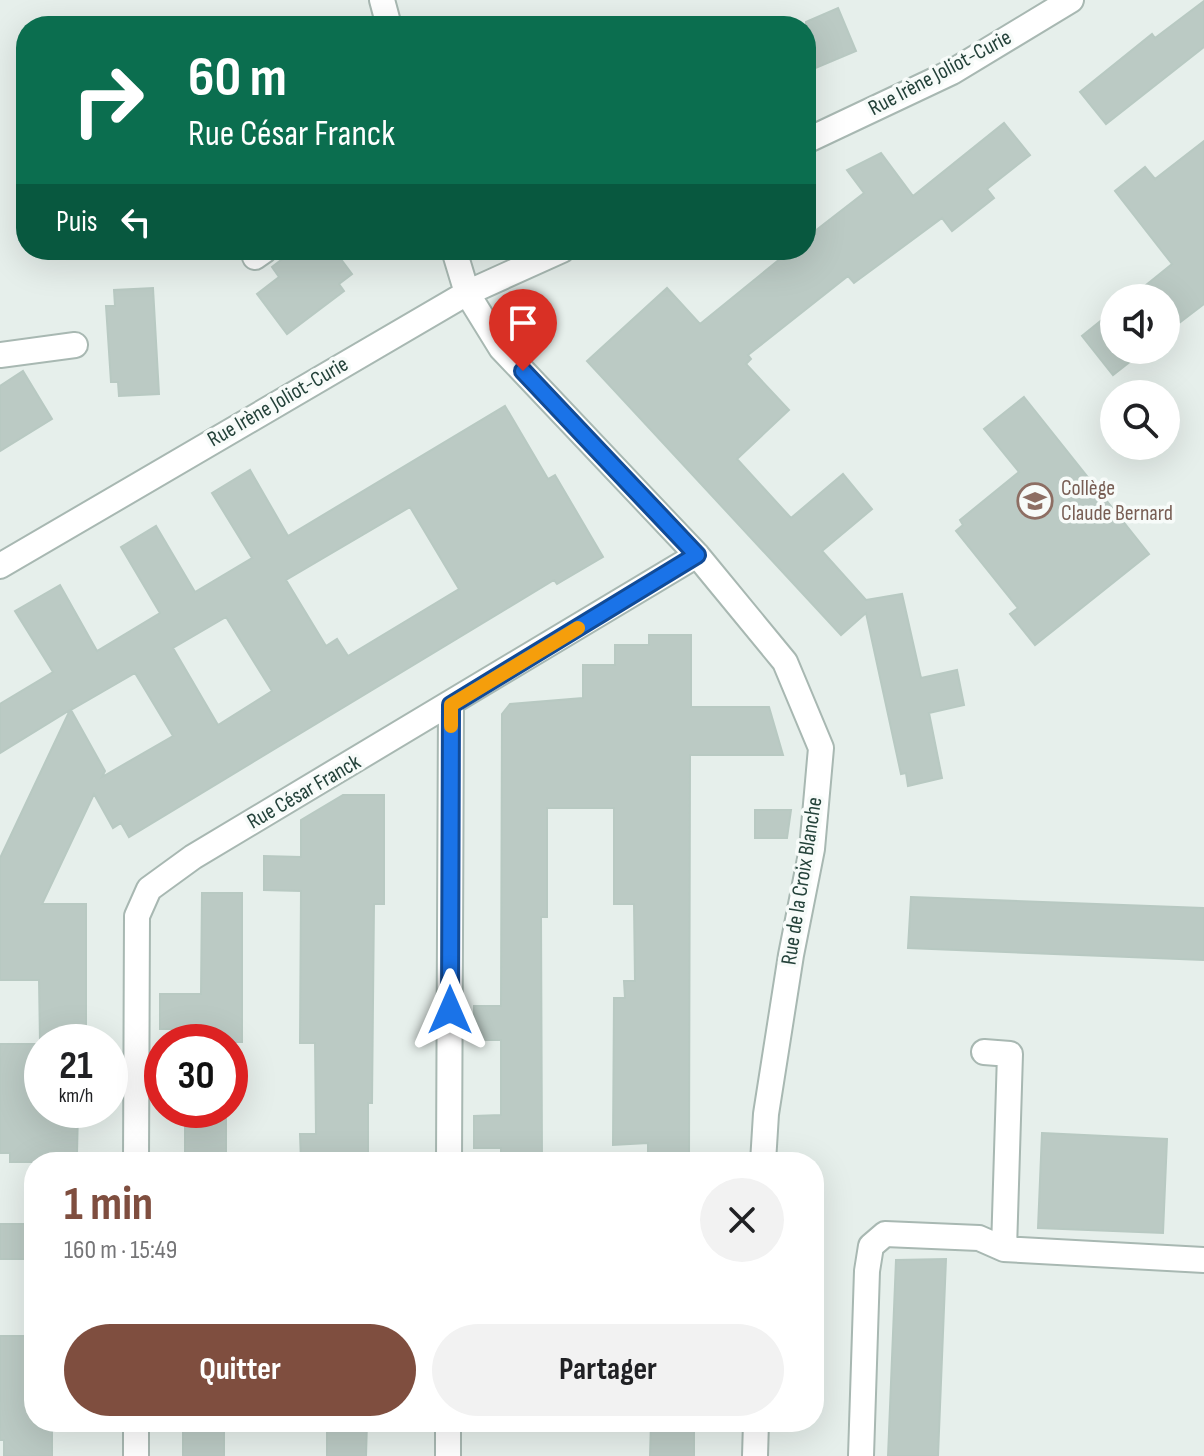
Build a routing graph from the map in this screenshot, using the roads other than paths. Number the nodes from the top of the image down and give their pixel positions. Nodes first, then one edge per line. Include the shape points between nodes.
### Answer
1 (1071, 0) edge
2 (816, 136) edge
3 (457, 260) edge
4 (540, 260) edge
5 (467, 293) junction
6 (75, 345) dead end
7 (0, 355) edge
8 (697, 555) junction
9 (0, 566) edge
10 (451, 705) junction
11 (984, 1052) dead end
12 (136, 1152) edge
13 (449, 1152) edge
14 (764, 1152) edge
15 (1004, 1249) junction
16 (1204, 1260) edge
17 (136, 1432) edge
18 (448, 1432) edge
19 (756, 1432) edge
20 (136, 1456) edge
21 (448, 1456) edge
22 (755, 1456) edge
23 (861, 1456) edge

1 - 2 street, Rue Irène Joliot-Curie via 952,72
3 - 5 street, Rue de la Croix Blanche
4 - 5 street, Rue Irène Joliot-Curie
5 - 8 street, Rue de la Croix Blanche via 501,348
5 - 9 street, Rue Irène Joliot-Curie
6 - 7 street
8 - 10 street, Rue César Franck
8 - 14 street, Rue de la Croix Blanche via 785,662 821,748 812,849 791,955
10 - 12 street, Rue César Franck via 193,857 149,889 137,916
10 - 13 street
11 - 15 street via 1010,1054
15 - 16 street
15 - 23 street via 979,1238 885,1234 871,1246
17 - 20 street
18 - 21 street
19 - 22 street

